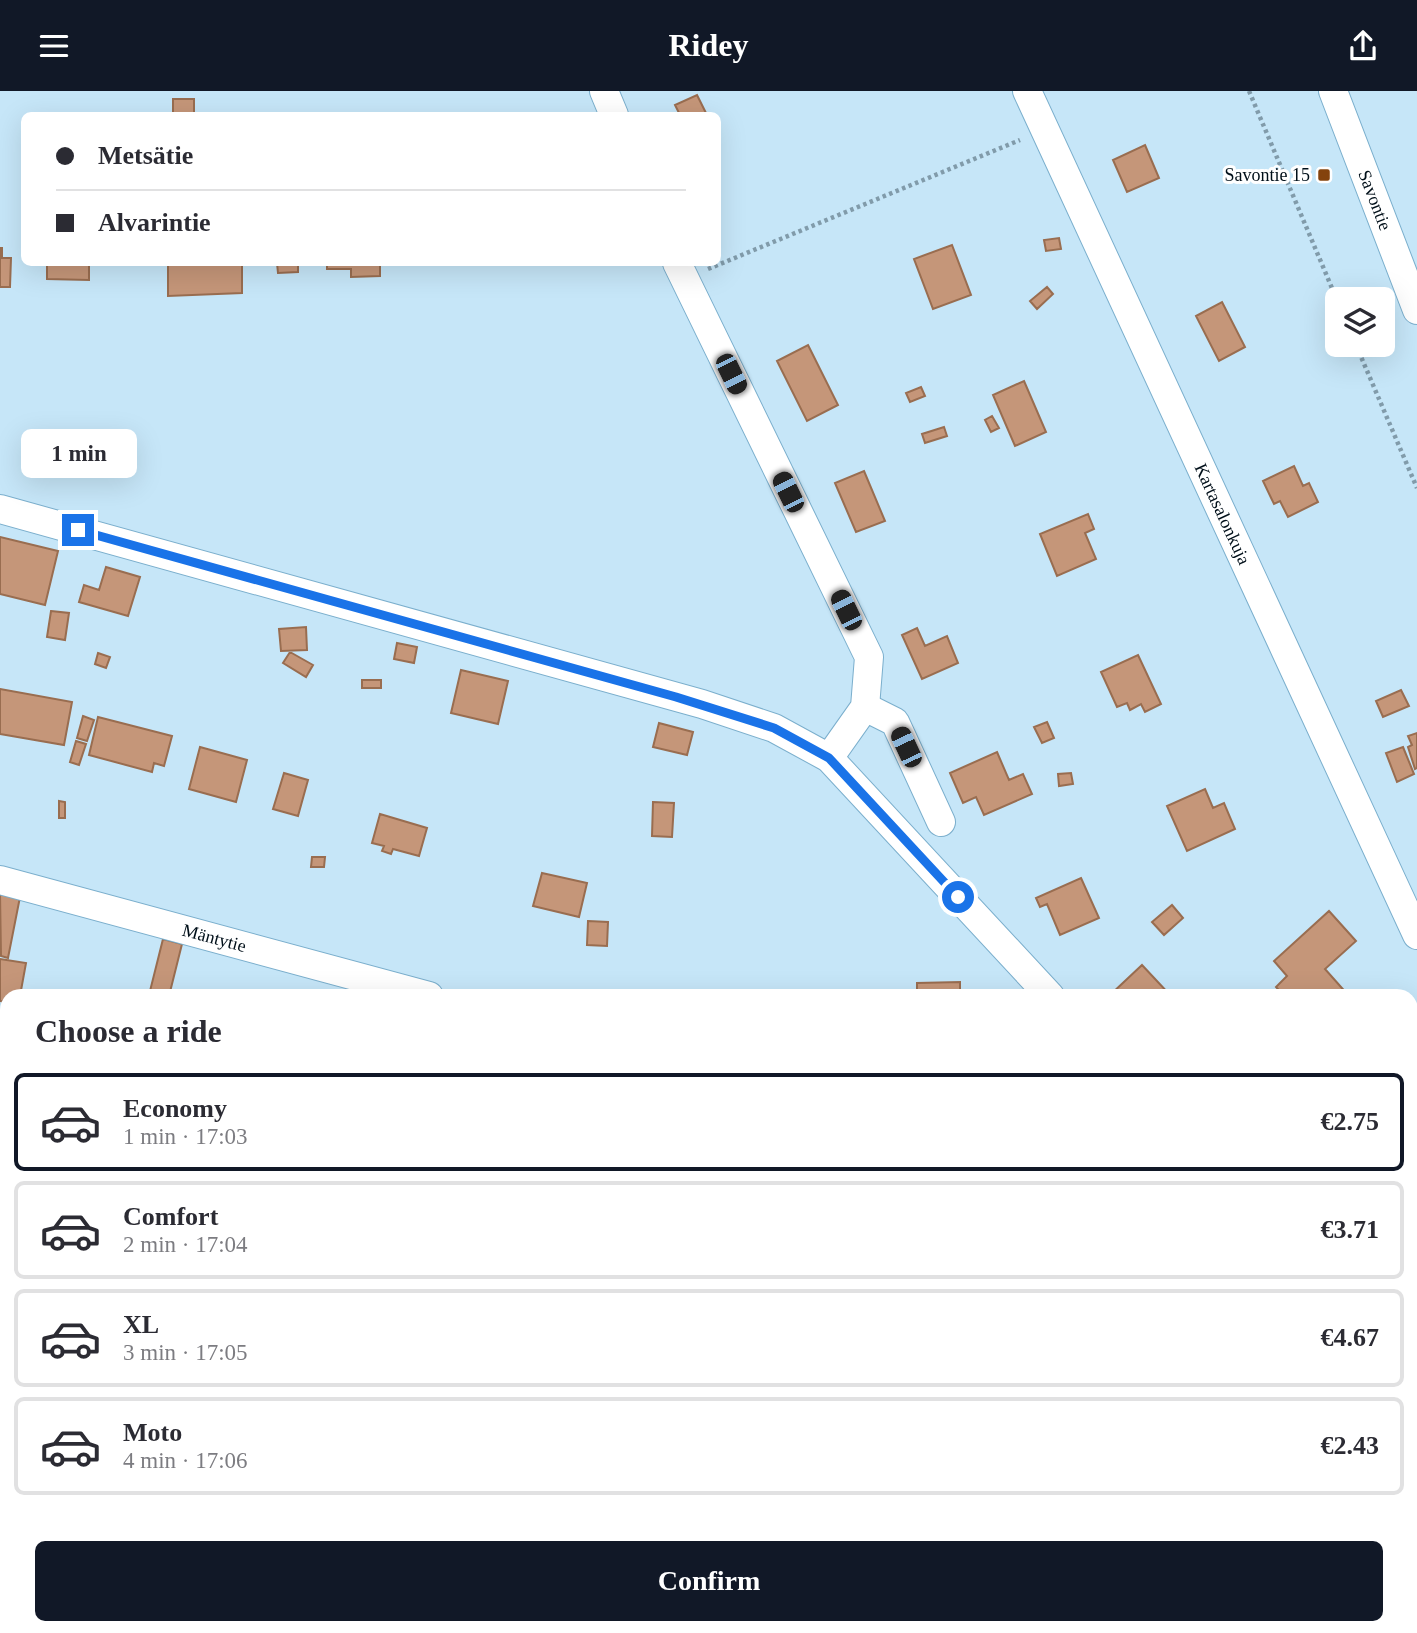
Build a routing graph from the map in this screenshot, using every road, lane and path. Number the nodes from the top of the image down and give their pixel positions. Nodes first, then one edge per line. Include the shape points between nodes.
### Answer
1 (604, 91) edge
2 (1027, 91) edge
3 (1249, 91) edge
4 (1333, 91) edge
5 (613, 112) edge
6 (1044, 130) junction
7 (721, 255) edge
8 (681, 271) edge
9 (1332, 287) edge
10 (1417, 310) edge
11 (1361, 357) edge
12 (1417, 488) edge
13 (0, 509) edge
14 (865, 707) junction
15 (829, 758) junction
16 (942, 822) dead end
17 (0, 880) edge
18 (1417, 935) edge
19 (403, 989) edge
20 (1043, 989) edge

1 - 5 street
2 - 6 street, Kartasalonkuja
3 - 9 path
4 - 10 street, Savontie
6 - 7 path
6 - 18 street, Kartasalonkuja
8 - 14 street via 869,657
11 - 12 path
13 - 15 street via 702,704 774,728
14 - 15 street
14 - 16 street via 895,722
15 - 20 street
17 - 19 street, Mäntytie

